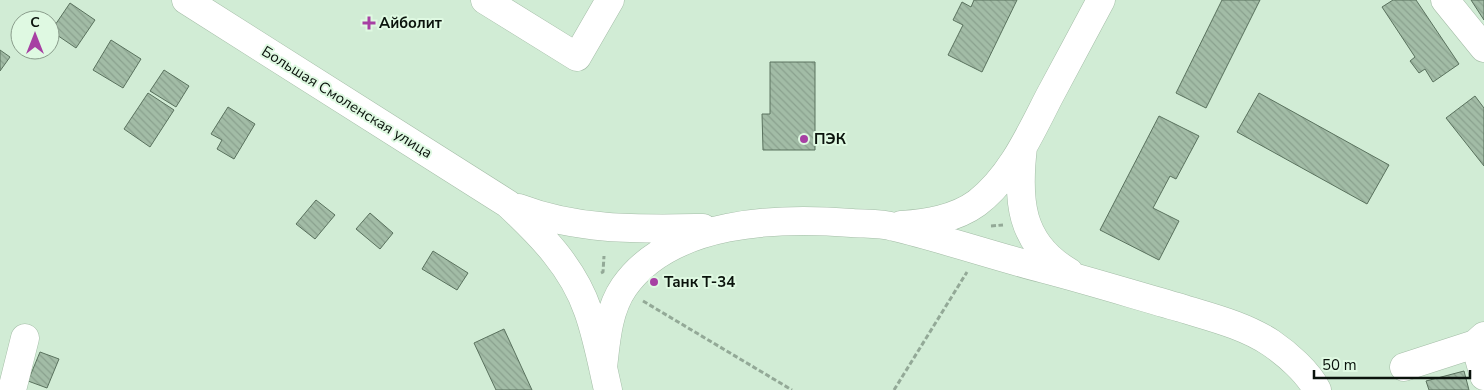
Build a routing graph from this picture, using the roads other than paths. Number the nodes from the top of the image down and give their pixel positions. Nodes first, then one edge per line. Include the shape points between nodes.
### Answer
1 (186, 0) edge
2 (486, 0) edge
3 (610, 0) edge
4 (1101, 0) edge
5 (1445, 0) edge
6 (1484, 48) edge
7 (1023, 147) junction
8 (508, 204) junction
9 (892, 226) junction
10 (722, 227) junction
11 (1081, 279) junction
12 (25, 338) dead end
13 (1480, 340) edge
14 (1404, 367) dead end
15 (1484, 376) edge
16 (606, 379) edge
17 (12, 390) edge
18 (1317, 390) edge

1 - 8 main road, Большая Смоленская улица
2 - 3 main road via 577,57
4 - 7 main road
5 - 6 main road
7 - 9 main road via 992,189 975,204 950,217 928,223
7 - 11 main road via 1019,196 1024,219 1043,252
8 - 10 main road, Большая Смоленская улица via 544,218 604,228
8 - 16 main road, Большая Смоленская улица via 541,235 577,284 588,311
9 - 10 main road via 824,220
9 - 11 main road
10 - 16 main road via 648,262 624,287 607,334
11 - 18 main road via 1231,324 1270,342 1294,362
12 - 17 main road
13 - 14 main road
13 - 15 main road

